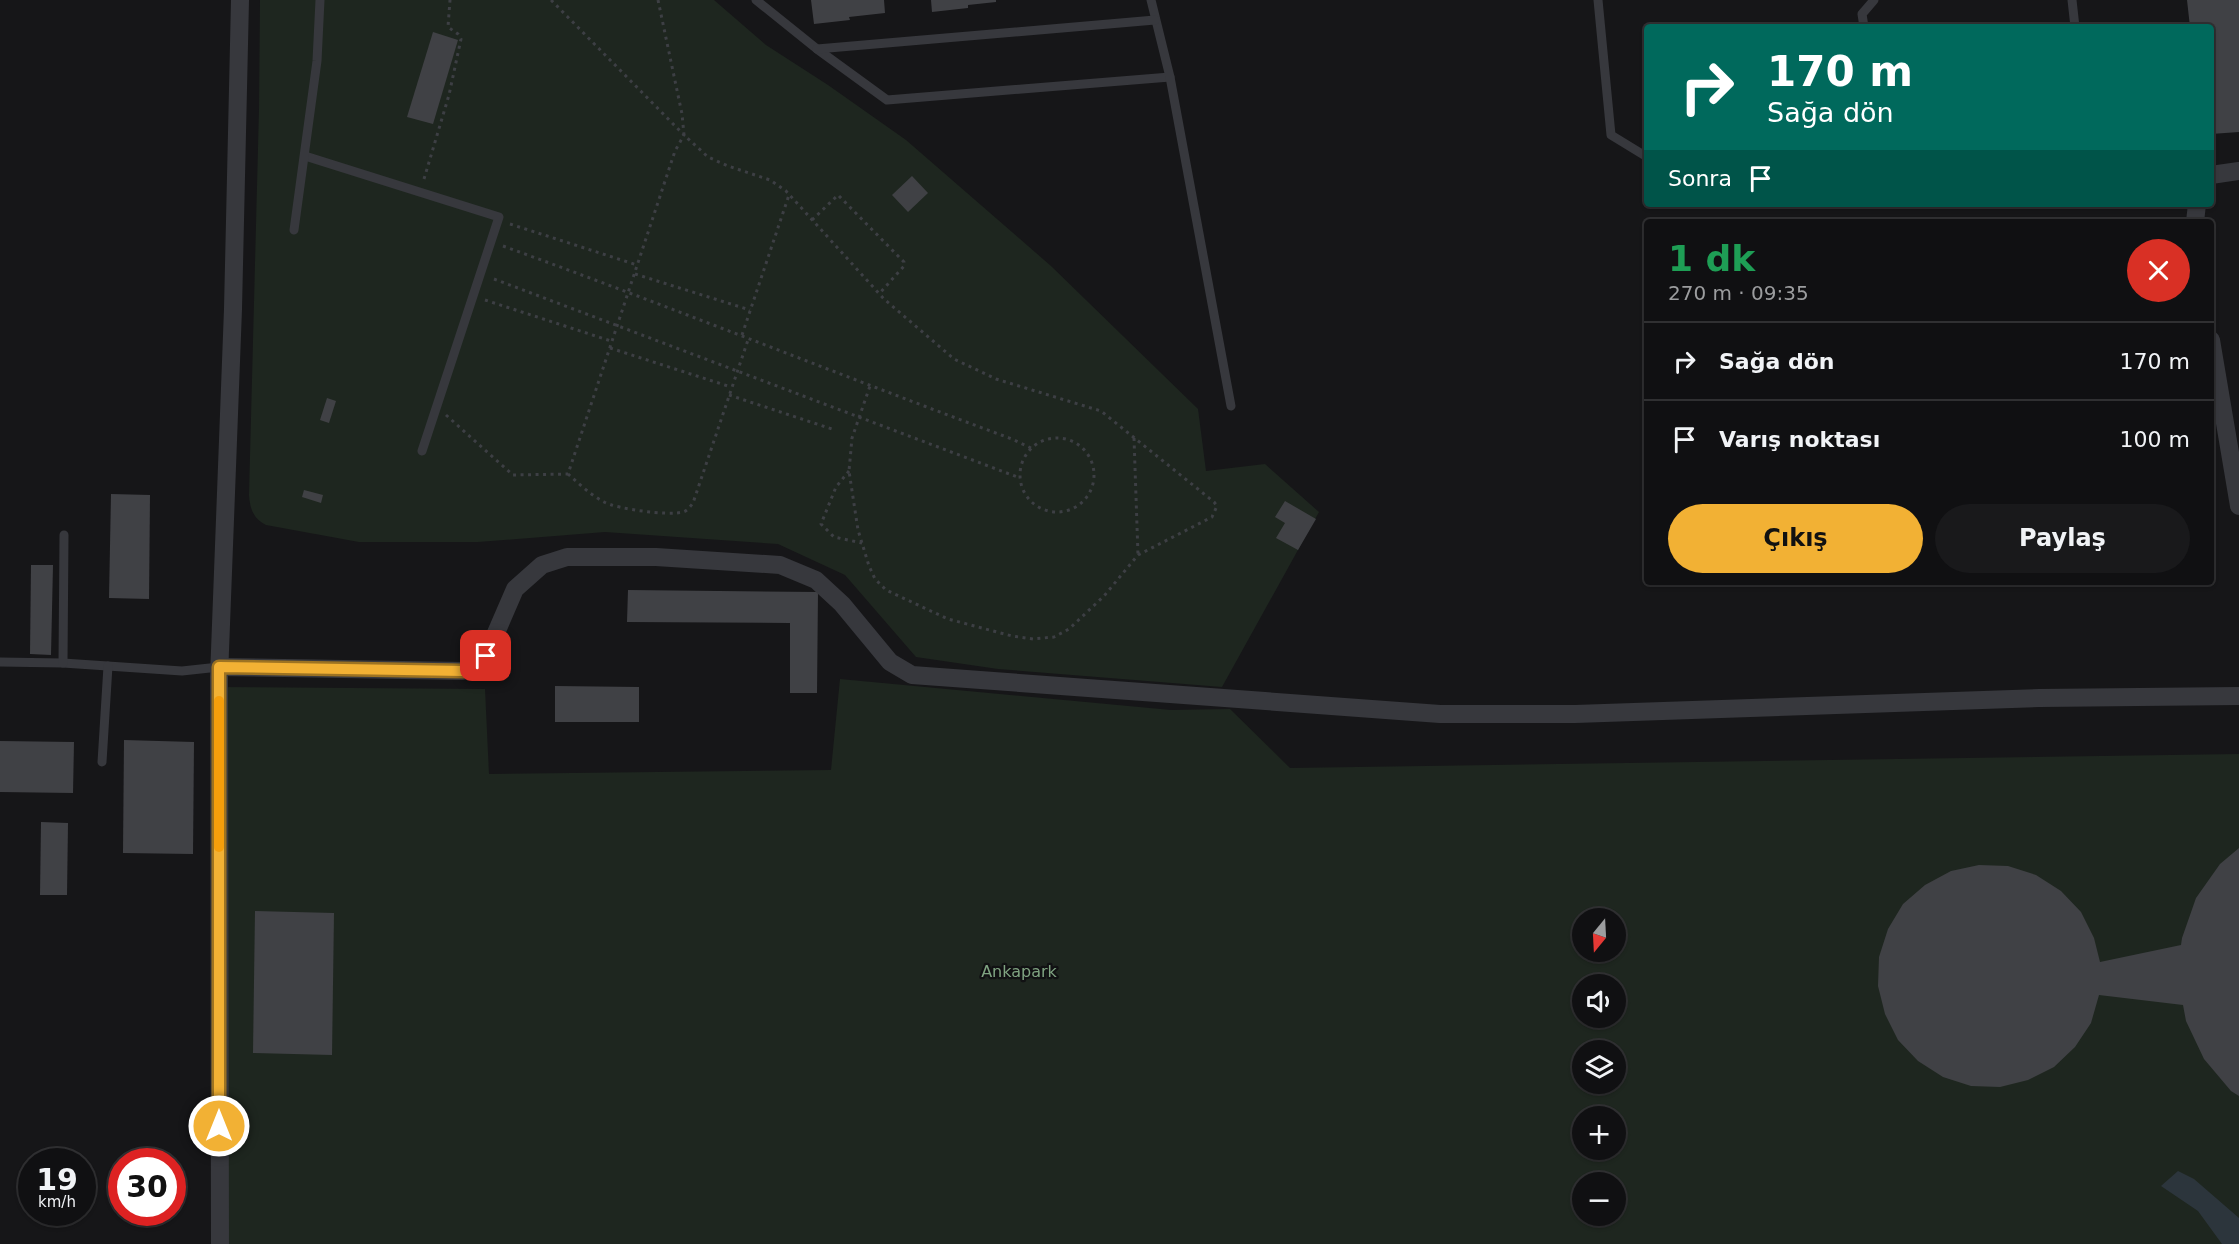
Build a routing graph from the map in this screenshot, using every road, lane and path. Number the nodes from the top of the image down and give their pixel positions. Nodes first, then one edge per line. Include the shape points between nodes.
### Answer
1 (240, 0) edge
2 (320, 0) edge
3 (450, 0) edge
4 (551, 0) edge
5 (658, 0) edge
6 (756, 0) edge
7 (1151, 0) edge
8 (1598, 0) edge
9 (1874, 0) edge
10 (2072, 0) edge
11 (1155, 20) junction
12 (1864, 24) edge
13 (2075, 24) edge
14 (817, 49) junction
15 (1170, 77) junction
16 (684, 135) junction
17 (1644, 155) edge
18 (305, 156) junction
19 (2239, 171) edge
20 (2214, 175) edge
21 (420, 191) junction
22 (789, 195) junction
23 (497, 220) junction
24 (811, 220) junction
25 (294, 230) dead end
26 (490, 241) junction
27 (637, 265) junction
28 (480, 274) junction
29 (634, 274) junction
30 (628, 292) junction
31 (879, 294) junction
32 (472, 296) junction
33 (750, 310) junction
34 (617, 325) junction
35 (742, 335) junction
36 (749, 337) junction
37 (611, 341) junction
38 (609, 348) junction
39 (2214, 358) edge
40 (736, 370) junction
41 (870, 386) junction
42 (731, 387) junction
43 (728, 395) junction
44 (436, 405) junction
45 (1231, 406) dead end
46 (860, 417) junction
47 (832, 429) dead end
48 (1134, 438) junction
49 (1031, 448) junction
50 (422, 451) dead end
51 (849, 471) junction
52 (567, 474) junction
53 (1020, 478) junction
54 (2239, 506) edge
55 (64, 535) dead end
56 (862, 543) junction
57 (1138, 555) junction
58 (0, 662) edge
59 (63, 663) junction
60 (108, 666) junction
61 (219, 667) junction
62 (2239, 696) edge
63 (102, 762) dead end
64 (220, 1244) edge

1 - 61 street
2 - 18 lane
3 - 21 path via 448,27 460,39 449,95
4 - 16 path
5 - 16 path
6 - 14 lane
7 - 11 lane
8 - 17 lane via 1611,135
9 - 12 lane via 1862,14
10 - 13 lane
11 - 14 lane
11 - 15 lane
14 - 15 lane via 887,100
15 - 45 lane
16 - 22 path via 708,157 770,180
16 - 27 path via 675,151
18 - 21 lane
18 - 25 lane
19 - 20 street
21 - 23 lane via 499,217
22 - 24 path
22 - 33 path
23 - 26 lane
23 - 27 path
24 - 31 path
24 - 31 path via 837,195 904,262
26 - 28 lane
26 - 30 path
27 - 29 path
28 - 32 lane
28 - 34 path
29 - 30 path
29 - 33 path
30 - 34 path
30 - 35 path
31 - 48 path via 954,359 996,379 1101,411
32 - 37 path
32 - 44 lane
33 - 35 path
34 - 37 path
34 - 40 path
35 - 36 path
36 - 40 path
36 - 41 path
37 - 38 path
38 - 42 path
38 - 52 path
39 - 54 street
40 - 42 path
40 - 46 path
41 - 46 path
41 - 49 path
42 - 43 path
43 - 47 path
43 - 52 path via 693,503 683,512 618,508 605,503
44 - 50 lane
44 - 52 path via 513,475
46 - 51 path via 849,452
46 - 53 path
48 - 57 path
48 - 57 path via 1217,506 1212,517
49 - 53 path via 1023,458
49 - 53 path via 1054,438 1079,445 1094,466 1091,492 1072,510 1046,511 1025,496
51 - 56 path
51 - 56 path via 836,487 821,524 834,537
55 - 59 lane
56 - 57 path via 869,566 886,590 956,622 1033,639 1054,637 1069,629 1104,596
58 - 59 lane
59 - 60 lane
60 - 61 lane via 182,671
60 - 63 lane
61 - 62 street via 463,671 486,656 515,589 542,565 567,557 656,557 780,565 816,580 842,604 890,662 912,675 1440,714 1575,714 2027,698
61 - 64 street

